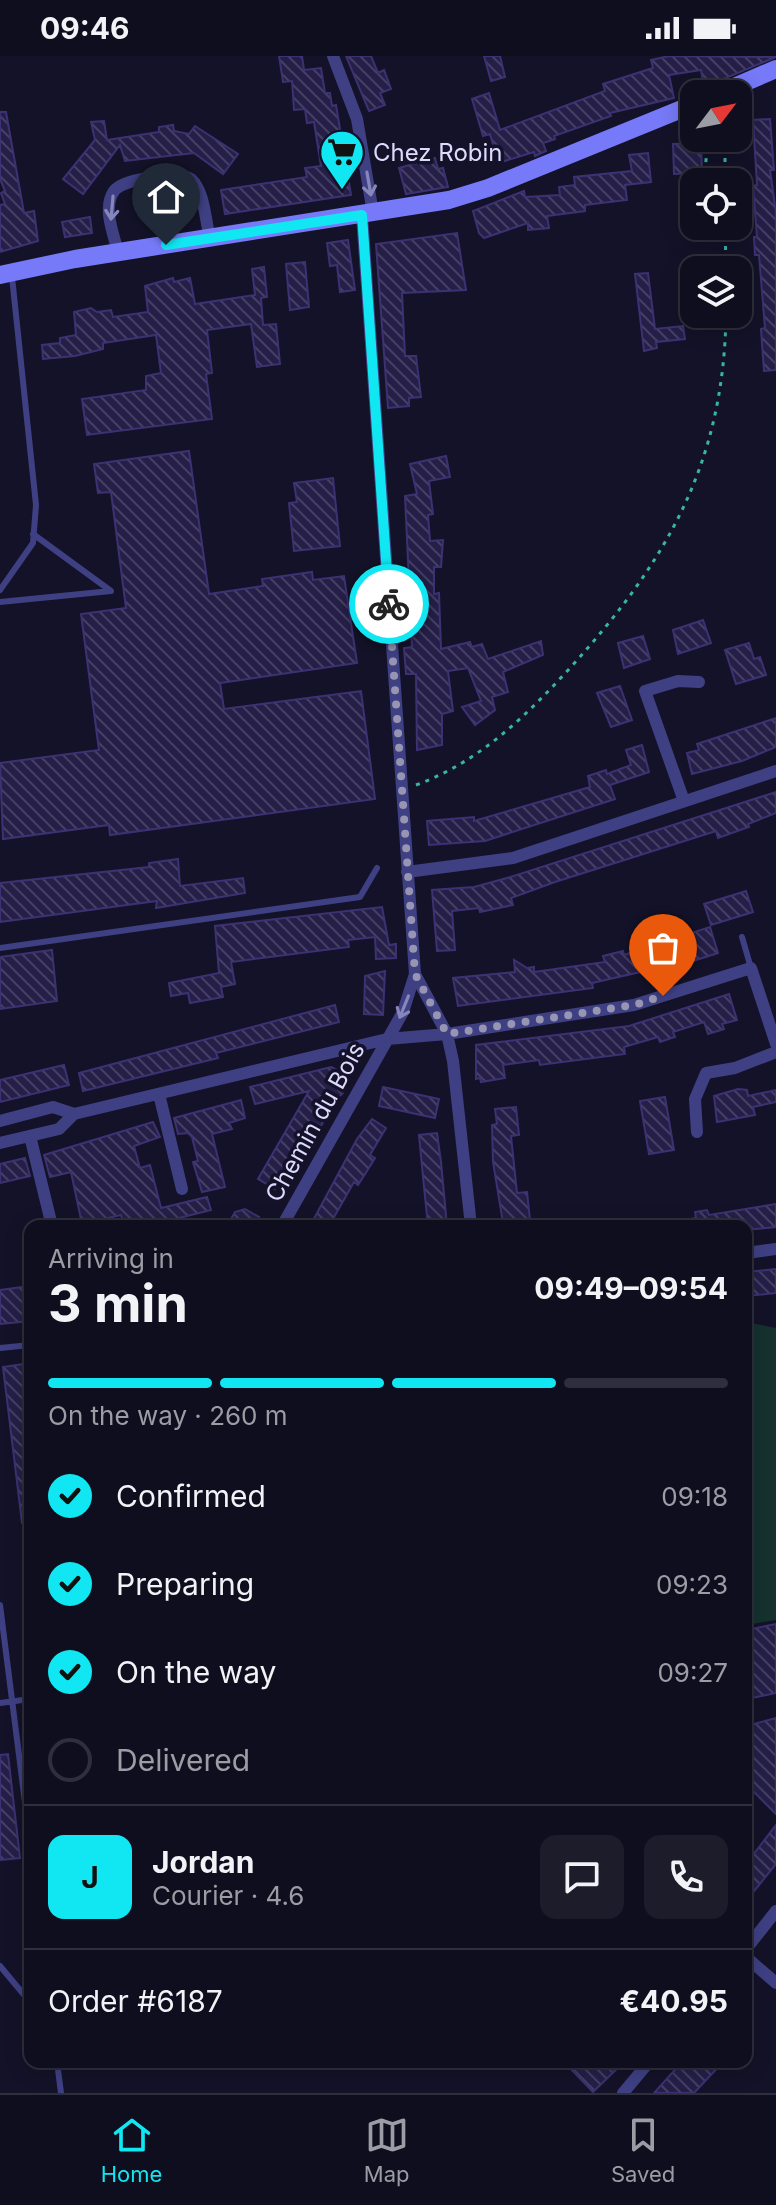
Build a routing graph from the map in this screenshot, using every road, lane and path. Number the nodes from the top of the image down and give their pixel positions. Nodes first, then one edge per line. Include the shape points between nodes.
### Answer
1 (333, 56) edge
2 (775, 72) edge
3 (752, 81) edge
4 (680, 110) edge
5 (368, 214) junction
6 (210, 238) junction
7 (118, 252) junction
8 (6, 273) edge
9 (725, 328) edge
10 (33, 534) junction
11 (0, 590) edge
12 (0, 602) edge
13 (699, 682) dead end
14 (776, 771) edge
15 (401, 790) junction
16 (684, 801) junction
17 (377, 868) dead end
18 (407, 872) junction
19 (742, 937) dead end
20 (0, 948) edge
21 (751, 968) junction
22 (415, 974) junction
23 (773, 1018) edge
24 (447, 1034) junction
25 (387, 1039) junction
26 (776, 1044) edge
27 (776, 1052) edge
28 (159, 1094) junction
29 (74, 1114) junction
30 (0, 1121) edge
31 (697, 1132) dead end
32 (30, 1136) junction
33 (0, 1143) edge
34 (182, 1189) dead end
35 (51, 1220) edge
36 (285, 1220) edge
37 (470, 1220) edge
38 (776, 1249) edge
39 (752, 1252) edge
40 (24, 1346) edge
41 (0, 1348) edge
42 (0, 1605) edge
43 (24, 1700) edge
44 (13, 1701) junction
45 (0, 1703) edge
46 (24, 1792) edge
47 (776, 1911) edge
48 (752, 1941) edge
49 (752, 1962) edge
50 (0, 1966) edge
51 (776, 1983) edge
52 (24, 1995) edge
53 (58, 2068) edge
54 (644, 2068) edge
55 (61, 2093) edge
56 (623, 2093) edge

1 -> 5 street, Chemin du Bois via 357,119
2 - 3 main road
4 - 5 main road via 488,188
5 - 6 main road
5 - 15 street, Chemin du Bois
6 - 7 main road
6 -> 7 street via 200,192 190,178 176,174 128,182 114,191 109,208
7 - 8 main road
8 - 10 lane via 36,505
9 - 15 path via 712,436 695,483 646,577 526,716 450,771
10 - 11 lane via 33,543
10 - 12 lane via 111,591
13 - 16 street via 678,681 645,691
14 - 16 street
15 - 18 street, Chemin du Bois
16 - 18 street via 513,858
17 - 20 lane via 360,897
18 - 22 street, Chemin du Bois
19 - 21 lane
21 - 23 street
21 - 24 street via 634,1005
22 - 24 street, Chemin du Bois
22 -> 25 street, Chemin du Bois via 403,1012
23 - 26 street
24 - 25 street, Chemin du Bois
24 - 37 street
25 - 28 street
25 - 36 street, Chemin du Bois
27 - 31 street via 706,1073 695,1099
28 - 29 street
28 - 34 street
29 - 30 street via 53,1107
29 - 32 street via 59,1129
32 - 33 street
32 - 35 street
38 - 39 street
40 - 41 lane
42 - 44 lane
43 - 44 lane
44 - 45 lane
44 - 46 lane
47 - 48 street
49 - 51 street
50 - 52 lane
53 - 55 lane
54 - 56 street

